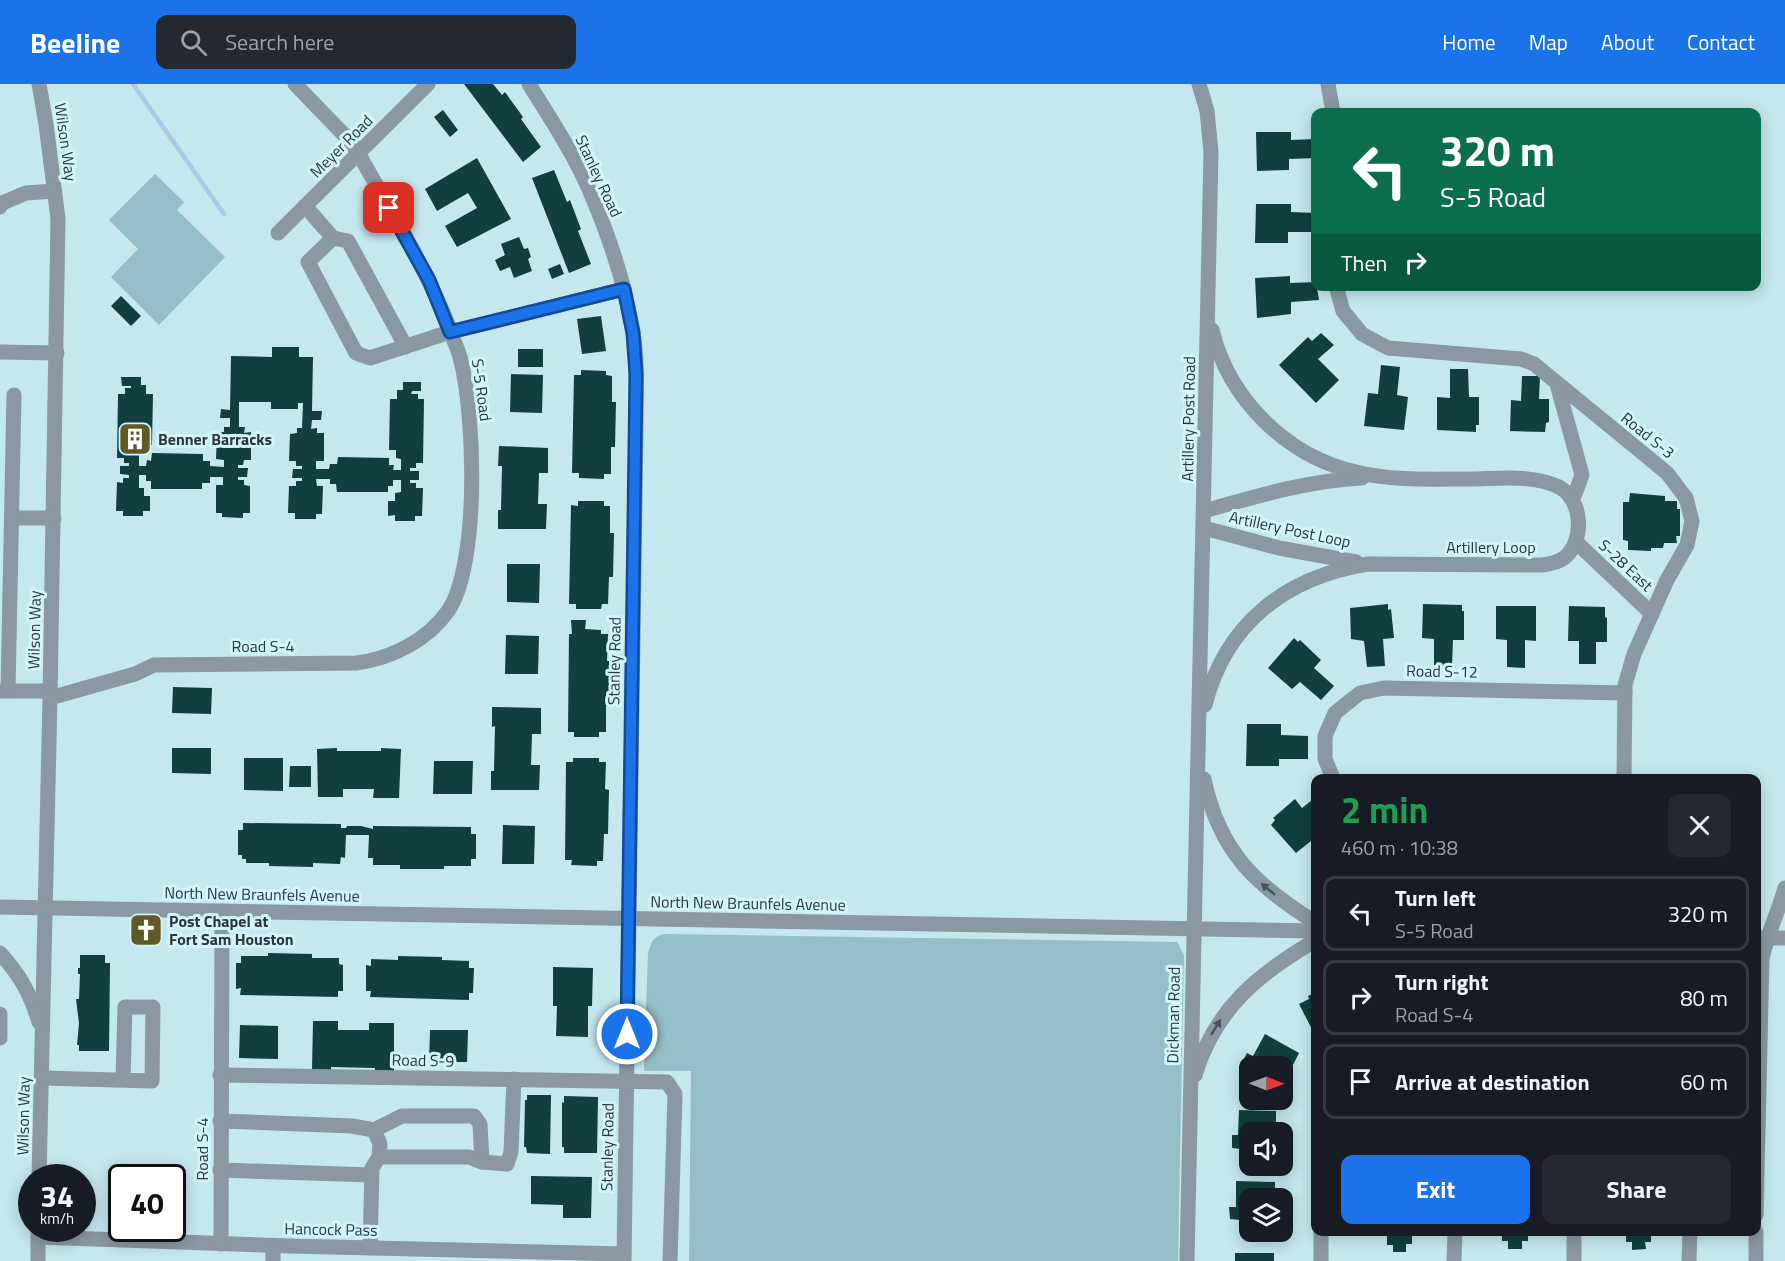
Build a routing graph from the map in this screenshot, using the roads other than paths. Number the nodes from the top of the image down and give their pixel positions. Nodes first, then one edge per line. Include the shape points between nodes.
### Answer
1 (39, 84) edge
2 (295, 84) edge
3 (428, 84) edge
4 (529, 84) edge
5 (1198, 84) edge
6 (1328, 84) edge
7 (1332, 108) edge
8 (358, 154) junction
9 (54, 191) junction
10 (305, 206) junction
11 (0, 207) edge
12 (278, 233) dead end
13 (333, 238) junction
14 (624, 289) junction
15 (1337, 291) edge
16 (1208, 314) junction
17 (450, 332) junction
18 (406, 347) junction
19 (0, 352) edge
20 (57, 353) junction
21 (1557, 384) junction
22 (14, 395) dead end
23 (1384, 477) junction
24 (1570, 497) junction
25 (1204, 511) junction
26 (12, 518) junction
27 (54, 519) junction
28 (1204, 528) junction
29 (1576, 542) junction
30 (1368, 564) junction
31 (456, 597) joint
32 (1652, 614) junction
33 (4, 691) edge
34 (1625, 693) junction
35 (50, 695) junction
36 (1199, 725) junction
37 (1198, 756) junction
38 (1331, 774) edge
39 (1624, 774) edge
40 (1785, 889) edge
41 (0, 907) edge
42 (46, 908) junction
43 (222, 911) junction
44 (627, 919) junction
45 (1311, 920) edge
46 (1193, 929) junction
47 (1311, 931) edge
48 (1761, 938) edge
49 (1785, 938) edge
50 (1311, 943) edge
51 (0, 953) edge
52 (1761, 1002) edge
53 (0, 1014) edge
54 (0, 1020) edge
55 (43, 1036) junction
56 (0, 1038) edge
57 (220, 1075) junction
58 (42, 1078) junction
59 (514, 1079) junction
60 (123, 1080) junction
61 (627, 1080) junction
62 (1190, 1101) junction
63 (220, 1121) junction
64 (374, 1130) junction
65 (379, 1157) junction
66 (482, 1162) junction
67 (39, 1164) edge
68 (220, 1170) junction
69 (371, 1175) junction
70 (96, 1236) edge
71 (1321, 1236) edge
72 (1455, 1236) edge
73 (1574, 1236) edge
74 (1690, 1236) edge
75 (1756, 1236) edge
76 (38, 1242) edge
77 (221, 1244) junction
78 (370, 1248) junction
79 (273, 1253) edge
80 (624, 1258) edge
81 (38, 1261) edge
82 (670, 1261) edge
83 (1187, 1261) edge
84 (1321, 1261) edge
85 (1454, 1261) edge
86 (1574, 1261) edge
87 (1689, 1261) edge
88 (1756, 1261) edge

1 - 9 street, Wilson Way
2 - 8 street
3 - 8 street, Meyer Road
4 - 14 street, Stanley Road via 588,187
5 - 16 street, Artillery Post Road via 1207,111 1211,152
6 - 7 street
8 - 10 street, Meyer Road
8 - 17 street via 429,280
9 - 11 street via 26,194
9 - 20 street, Wilson Way via 58,219
10 - 12 street, Meyer Road
10 - 13 street
13 - 18 street via 348,241
13 - 18 street via 308,262 356,353 370,358
14 - 17 street
14 - 44 street, Stanley Road via 636,374
15 - 21 street, Road S-3 via 1343,311 1362,334 1388,348 1521,359 1534,364
16 - 23 street via 1231,378 1255,412 1281,437 1335,466
16 - 25 street, Artillery Post Road
17 - 18 street
17 - 31 street, S-5 Road via 460,356 465,385 471,473 469,542
19 - 20 street
20 - 27 street, Wilson Way
21 - 24 street via 1582,475
21 - 32 street, Road S-3 via 1667,473 1686,498 1692,521 1687,545
22 - 26 street
23 - 24 street via 1533,480 1559,487
23 - 25 street, Artillery Post Loop via 1327,480 1284,488
24 - 29 street via 1578,525
25 - 28 street, Artillery Post Road
26 - 27 street
26 - 33 street
27 - 35 street, Wilson Way
28 - 30 street, Artillery Post Loop via 1279,548
28 - 36 street, Artillery Post Road
29 - 30 street, Artillery Loop via 1565,557 1543,565
29 - 32 street, S-28 East
30 - 36 street, Artillery Loop via 1341,568 1304,582 1271,602 1244,628 1222,659
31 - 35 street, Road S-4 via 437,625 423,636 400,651 370,662 154,665 135,674
32 - 34 street, Road S-3 via 1634,654
33 - 35 street, Road S-4
34 - 38 street, Road S-12 via 1384,688 1360,693 1335,713 1325,736 1325,759
34 - 39 street, Road S-3
35 - 42 street, Wilson Way
36 - 37 street, Artillery Post Road
45 -> 37 street, Artillery Post Road via 1268,890 1230,849 1213,815
37 - 46 street, Artillery Post Road
40 - 48 street via 1780,907
41 - 42 street, North New Braunfels Avenue
42 - 43 street, North New Braunfels Avenue
42 - 55 street, Wilson Way
43 - 44 street, North New Braunfels Avenue
43 - 57 street, Road S-4
44 - 46 street, North New Braunfels Avenue
44 - 61 street, Stanley Road
46 - 47 street, North New Braunfels Avenue
46 - 62 street, Dickman Road
48 - 49 street
48 - 52 street
62 -> 50 street, Dickman Road via 1206,1045 1227,1011 1259,977
51 - 55 street via 16,970 30,995
53 - 54 street
54 - 56 street
55 - 58 street, Wilson Way
57 - 59 street, Road S-9
57 - 63 street, Road S-4
58 - 60 street
58 - 67 street, Wilson Way
59 - 61 street, Road S-9
59 - 66 street via 512,1152 507,1164
60 - 60 street via 125,1007 153,1007 152,1081
61 - 80 street, Stanley Road
61 - 82 street, Road S-9 via 667,1082 675,1094
62 - 83 street, Dickman Road
63 - 64 street
63 - 68 street, Road S-4
64 - 65 street via 380,1144
64 - 66 street via 402,1116 474,1116 480,1124
65 - 66 street via 469,1157
65 - 69 street
68 - 69 street
68 - 77 street, Road S-4
69 - 78 street
70 - 77 street, Hancock Pass
71 - 84 street
72 - 85 street
73 - 86 street
74 - 87 street
75 - 88 street
76 - 81 street
77 - 79 street, Hancock Pass
78 - 79 street, Hancock Pass
78 - 80 street, Hancock Pass

